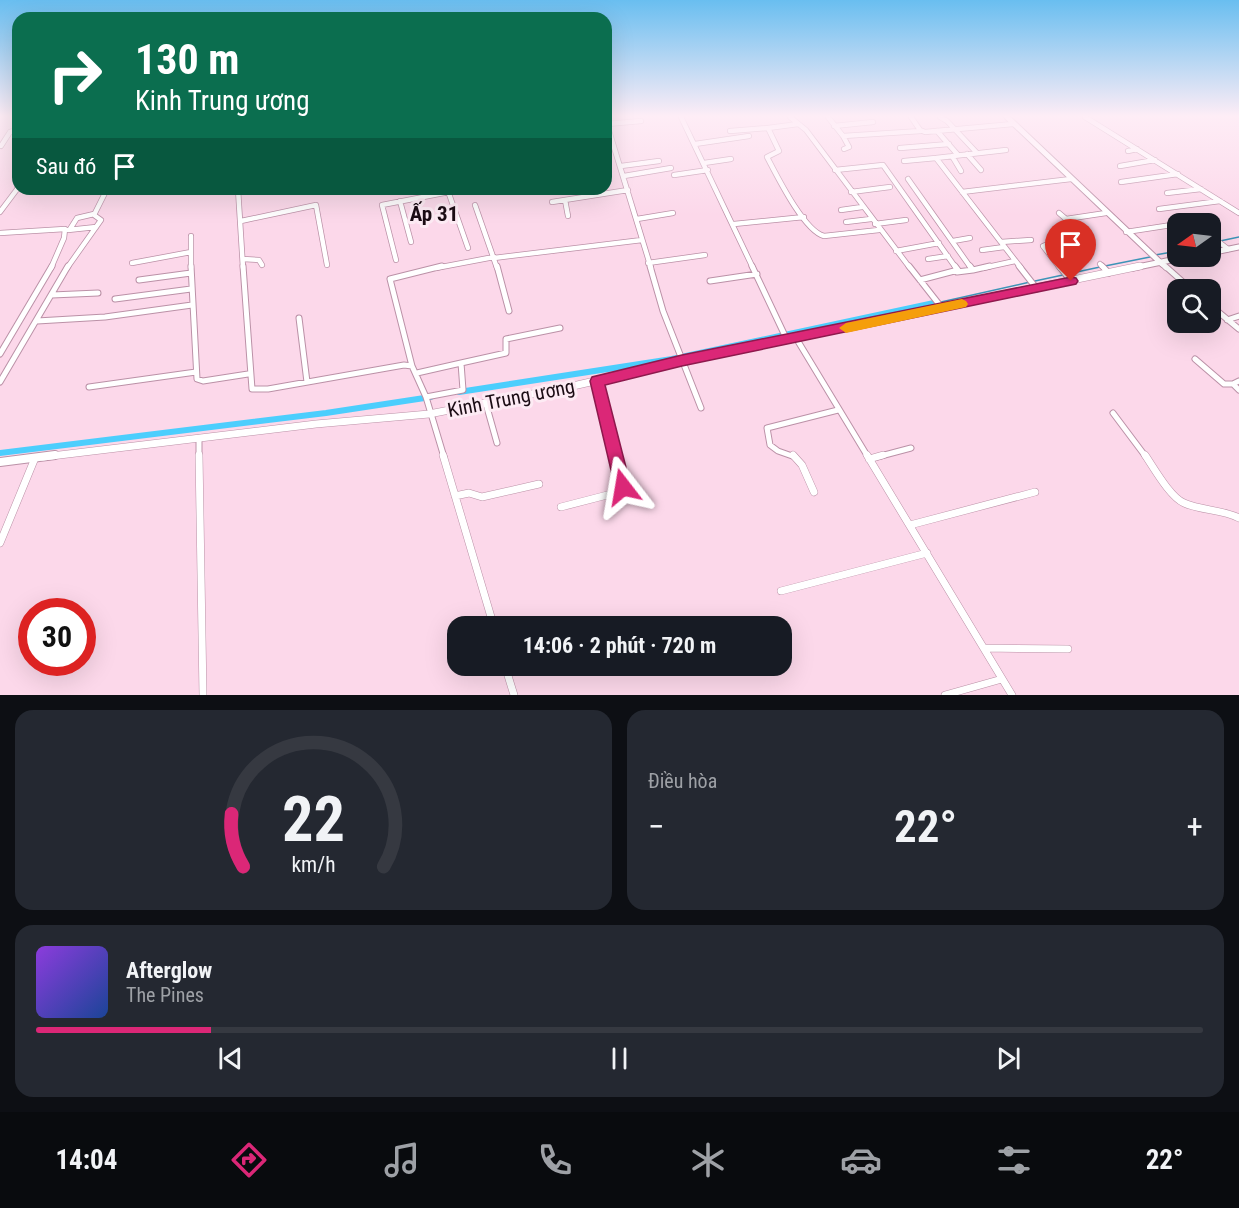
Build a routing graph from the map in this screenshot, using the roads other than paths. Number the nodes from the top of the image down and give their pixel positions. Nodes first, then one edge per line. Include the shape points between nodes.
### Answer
1 (615, 149) edge
2 (698, 149) edge
3 (778, 149) edge
4 (820, 149) edge
5 (953, 149) edge
6 (974, 149) edge
7 (1040, 149) edge
8 (1135, 149) edge
9 (1137, 149) edge
10 (1006, 150) dead end
11 (1128, 151) dead end
12 (977, 153) junction
13 (967, 154) junction
14 (958, 155) junction
15 (952, 156) junction
16 (936, 158) junction
17 (731, 159) dead end
18 (1155, 160) junction
19 (659, 161) dead end
20 (904, 161) dead end
21 (704, 163) junction
22 (621, 166) junction
23 (1120, 166) dead end
24 (671, 168) dead end
25 (708, 170) junction
26 (835, 170) junction
27 (981, 170) dead end
28 (961, 171) dead end
29 (1178, 174) junction
30 (674, 175) dead end
31 (624, 176) junction
32 (908, 179) dead end
33 (1071, 179) junction
34 (1121, 182) dead end
35 (890, 187) dead end
36 (1201, 189) junction
37 (628, 190) junction
38 (851, 192) junction
39 (962, 192) junction
40 (612, 193) edge
41 (1167, 193) dead end
42 (14, 195) edge
43 (104, 195) edge
44 (239, 195) edge
45 (426, 195) edge
46 (450, 195) edge
47 (596, 195) edge
48 (565, 200) junction
49 (400, 201) junction
50 (1220, 201) junction
51 (552, 202) dead end
52 (475, 205) dead end
53 (862, 207) junction
54 (1159, 209) dead end
55 (841, 210) dead end
56 (0, 213) edge
57 (673, 213) dead end
58 (1059, 213) dead end
59 (1106, 213) junction
60 (1239, 213) edge
61 (94, 214) junction
62 (568, 216) dead end
63 (804, 217) junction
64 (637, 219) junction
65 (906, 220) dead end
66 (241, 221) junction
67 (846, 222) dead end
68 (873, 222) junction
69 (734, 224) junction
70 (1167, 226) edge
71 (96, 227) junction
72 (68, 230) junction
73 (879, 230) junction
74 (1126, 232) junction
75 (0, 233) edge
76 (191, 236) dead end
77 (970, 238) dead end
78 (642, 240) junction
79 (952, 240) junction
80 (1030, 240) dead end
81 (411, 242) dead end
82 (939, 243) junction
83 (1048, 244) dead end
84 (1222, 244) edge
85 (1003, 245) junction
86 (1239, 247) edge
87 (468, 248) dead end
88 (1228, 249) junction
89 (982, 250) dead end
90 (1221, 250) edge
91 (896, 251) junction
92 (191, 252) junction
93 (705, 255) dead end
94 (948, 256) junction
95 (494, 258) junction
96 (243, 259) junction
97 (928, 259) dead end
98 (396, 260) dead end
99 (1016, 261) junction
100 (1167, 261) edge
101 (1160, 262) junction
102 (132, 263) dead end
103 (648, 263) junction
104 (1100, 264) dead end
105 (262, 265) dead end
106 (327, 265) dead end
107 (973, 270) junction
108 (957, 272) junction
109 (191, 273) junction
110 (757, 274) junction
111 (1110, 274) junction
112 (1070, 279) junction
113 (1179, 279) edge
114 (139, 280) dead end
115 (920, 280) junction
116 (711, 281) dead end
117 (1036, 287) junction
118 (191, 289) junction
119 (98, 293) dead end
120 (51, 295) junction
121 (115, 299) dead end
122 (940, 304) junction
123 (192, 305) junction
124 (509, 311) dead end
125 (1221, 315) edge
126 (1239, 316) edge
127 (299, 318) dead end
128 (1227, 320) junction
129 (37, 321) junction
130 (560, 328) dead end
131 (1239, 329) edge
132 (787, 337) junction
133 (796, 338) junction
134 (0, 354) edge
135 (680, 357) junction
136 (1196, 359) dead end
137 (461, 363) junction
138 (412, 366) junction
139 (196, 372) junction
140 (417, 373) junction
141 (248, 374) junction
142 (597, 381) junction
143 (0, 382) edge
144 (307, 382) junction
145 (1236, 382) edge
146 (89, 387) dead end
147 (1239, 390) edge
148 (426, 397) junction
149 (486, 404) junction
150 (701, 408) dead end
151 (838, 410) junction
152 (429, 411) junction
153 (1113, 413) dead end
154 (199, 438) junction
155 (497, 443) dead end
156 (911, 448) dead end
157 (35, 458) junction
158 (868, 459) junction
159 (0, 462) edge
160 (539, 484) dead end
161 (814, 492) dead end
162 (1035, 492) dead end
163 (455, 496) junction
164 (561, 507) dead end
165 (1239, 518) edge
166 (910, 525) junction
167 (0, 543) edge
168 (927, 553) junction
169 (781, 591) dead end
170 (491, 616) edge
171 (984, 648) junction
172 (1068, 649) dead end
173 (507, 676) edge
174 (1002, 679) junction
175 (511, 694) edge
176 (204, 695) edge
177 (945, 695) edge
178 (1012, 695) edge

1 - 22 street
2 - 21 street
3 - 63 street via 766,157
4 - 26 street
5 - 14 street
6 - 12 street
7 - 33 street
8 - 11 street
9 - 18 street
10 - 12 street
12 - 13 street
13 - 14 street
13 - 27 street
14 - 15 street
15 - 16 street
15 - 28 street
16 - 20 street
16 - 39 street
17 - 21 street
18 - 23 street
18 - 29 street
19 - 22 street
21 - 25 street
22 - 31 street
24 - 31 street
25 - 30 street
25 - 69 street
26 - 38 street
26 - 82 street via 883,165
29 - 34 street
29 - 36 street
31 - 37 street
32 - 79 street
33 - 39 street
33 - 59 street
35 - 38 street
36 - 41 street
36 - 50 street
37 - 40 street
37 - 64 street
38 - 53 street
39 - 85 street
42 - 56 street
43 - 61 street
44 - 66 street
45 - 49 street
46 - 87 street
47 - 48 street
48 - 51 street
48 - 62 street
49 - 81 street
49 - 98 street via 382,205
50 - 54 street
50 - 60 street
52 - 95 street
53 - 55 street
53 - 68 street
57 - 64 street
58 - 59 street via 1066,219
59 - 74 street
61 - 71 street via 100,220
61 - 72 street via 77,218
63 - 69 street
63 - 73 street via 819,236
64 - 78 street
65 - 68 street
66 - 96 street
66 - 106 street via 315,205
67 - 68 street
68 - 73 street
69 - 110 street
70 - 74 street
71 - 72 street
71 - 120 street
72 - 75 street
72 - 134 street via 54,263
73 - 91 street
74 - 101 street
76 - 92 street
77 - 79 street
78 - 95 street
78 - 103 street
79 - 107 street
80 - 85 street
82 - 91 street
82 - 94 street
83 - 112 street via 1043,246
84 - 88 street
85 - 89 street
85 - 99 street
86 - 88 street
88 - 90 street
91 - 115 street
92 - 102 street
92 - 109 street
93 - 103 street
94 - 97 street
94 - 108 street
95 - 124 street
95 - 138 street via 390,279
96 - 105 street via 259,260
96 - 141 street
99 - 107 street
99 - 117 street
100 - 101 street, Kinh Trung ương
101 - 111 street, Kinh Trung ương
101 - 113 street
103 - 135 street
104 - 111 street
107 - 108 street
108 - 115 street
109 - 114 street
109 - 118 street
110 - 116 street
110 - 132 street
111 - 112 street, Kinh Trung ương
112 - 117 street, Kinh Trung ương
115 - 122 street
117 - 122 street, Kinh Trung ương
118 - 121 street
118 - 123 street
119 - 120 street
120 - 129 street
122 - 133 street, Kinh Trung ương
123 - 129 street via 105,317
123 - 139 street
125 - 128 street
126 - 128 street
127 - 144 street
128 - 131 street
129 - 143 street
130 - 137 street via 506,339 506,354
132 - 133 street, Kinh Trung ương
132 - 135 street, Kinh Trung ương
133 - 151 street
135 - 142 street, Kinh Trung ương
135 - 150 street
136 - 145 street via 1224,384
137 - 140 street
137 - 148 street via 463,390
138 - 140 street
138 - 144 street
139 - 141 street via 197,379 203,381
139 - 146 street
140 - 148 street
141 - 144 street via 252,389
142 - 149 street, Kinh Trung ương
142 - 164 street via 623,487 615,493
145 - 147 street
148 - 152 street
149 - 152 street, Kinh Trung ương
149 - 155 street
151 - 158 street
151 - 161 street via 767,428 770,445 795,456
152 - 154 street, Kinh Trung ương
152 - 163 street
153 - 165 street via 1178,499
154 - 157 street, Kinh Trung ương
154 - 176 street
156 - 158 street
157 - 159 street, Kinh Trung ương
157 - 167 street
158 - 166 street
160 - 163 street via 482,497 469,493
162 - 166 street
163 - 170 street
166 - 168 street
168 - 169 street
168 - 171 street
171 - 172 street
171 - 174 street
173 - 175 street
174 - 177 street
174 - 178 street

